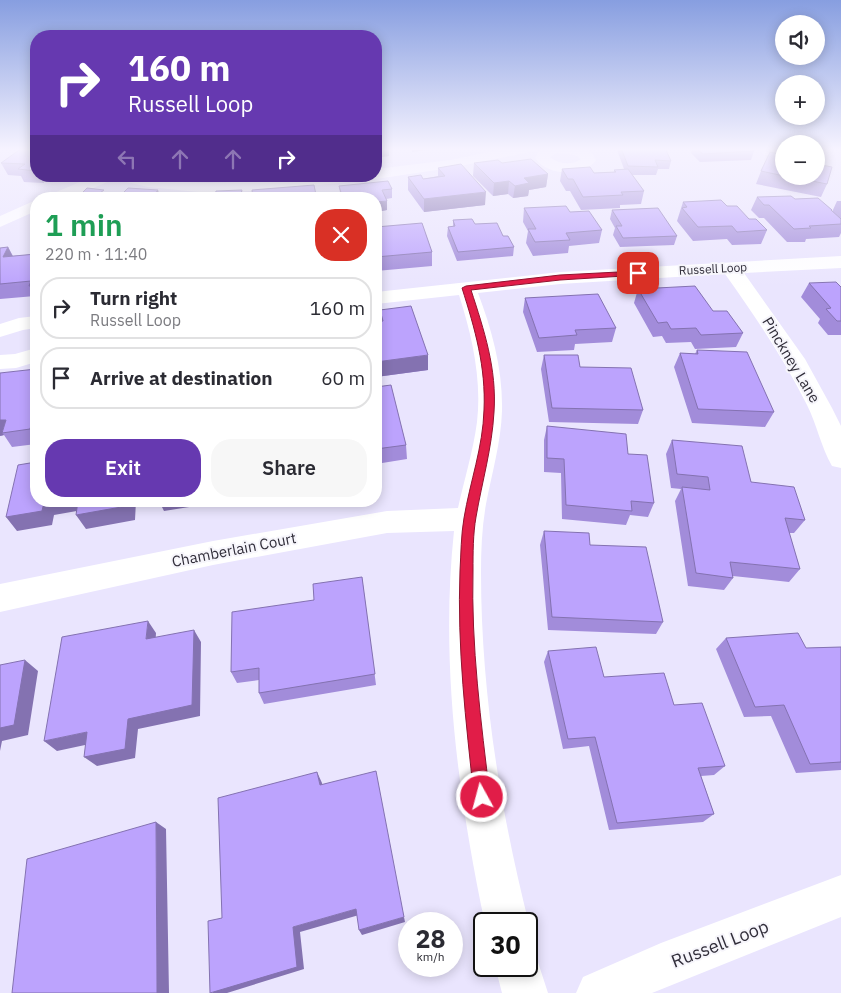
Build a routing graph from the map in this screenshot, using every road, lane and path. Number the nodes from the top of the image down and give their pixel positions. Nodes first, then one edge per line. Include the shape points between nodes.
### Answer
1 (30, 209) edge
2 (0, 222) edge
3 (841, 262) edge
4 (730, 268) junction
5 (466, 288) junction
6 (382, 297) edge
7 (30, 323) edge
8 (0, 331) edge
9 (30, 357) edge
10 (0, 362) edge
11 (841, 459) edge
12 (470, 519) junction
13 (0, 598) edge
14 (841, 896) edge
15 (505, 912) edge
16 (521, 977) edge
17 (525, 993) edge
18 (599, 993) edge

1 - 2 street
3 - 4 street, Russell Loop
4 - 5 street, Russell Loop via 560,278
4 - 11 street, Pinckney Lane via 803,373
5 - 6 street, Russell Loop
5 - 12 street via 487,359 490,411
7 - 8 street
9 - 10 street via 16,362
12 - 13 street, Chamberlain Court via 378,524 213,553
12 - 15 street via 466,636 471,697 482,797
14 - 18 street, Russell Loop
16 - 17 street

